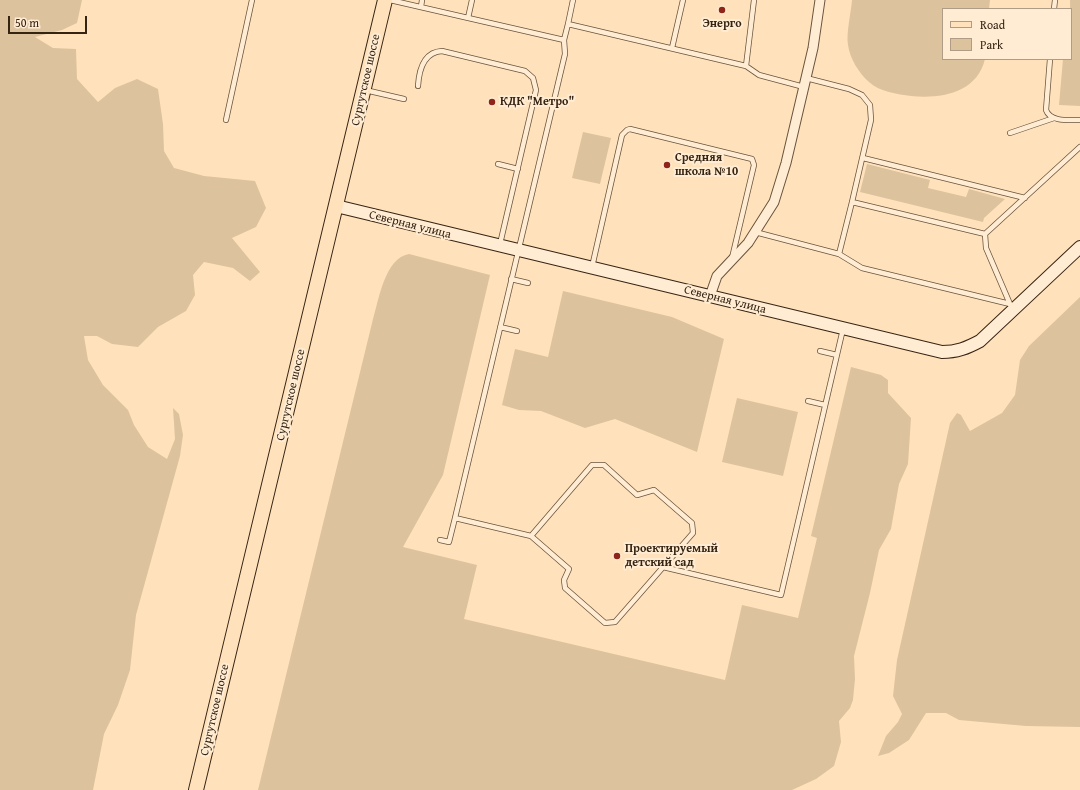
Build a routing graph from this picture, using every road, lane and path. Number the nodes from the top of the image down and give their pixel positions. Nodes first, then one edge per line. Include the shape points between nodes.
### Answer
1 (252, 0) edge
2 (385, 0) edge
3 (390, 0) edge
4 (422, 0) edge
5 (472, 0) edge
6 (573, 0) edge
7 (683, 0) edge
8 (754, 0) edge
9 (820, 0) edge
10 (421, 7) junction
11 (468, 18) junction
12 (568, 24) junction
13 (564, 40) junction
14 (672, 48) junction
15 (1050, 60) edge
16 (746, 66) junction
17 (805, 82) junction
18 (418, 86) dead end
19 (364, 90) junction
20 (404, 99) dead end
21 (1054, 118) junction
22 (226, 120) dead end
23 (1080, 120) edge
24 (1010, 133) dead end
25 (1080, 147) edge
26 (863, 158) junction
27 (498, 164) dead end
28 (518, 169) junction
29 (1025, 198) junction
30 (852, 202) junction
31 (336, 206) junction
32 (756, 232) junction
33 (985, 234) junction
34 (499, 246) junction
35 (1080, 247) edge
36 (518, 251) junction
37 (839, 254) junction
38 (731, 261) junction
39 (592, 268) junction
40 (511, 279) junction
41 (528, 283) dead end
42 (710, 296) junction
43 (1013, 306) junction
44 (500, 327) junction
45 (843, 329) junction
46 (517, 331) dead end
47 (820, 350) dead end
48 (837, 354) junction
49 (808, 401) dead end
50 (825, 405) junction
51 (455, 518) junction
52 (531, 536) junction
53 (440, 540) dead end
54 (663, 567) junction
55 (196, 790) edge

1 - 22 lane
2 - 19 main road, Сургутское шоссе
3 - 10 lane
4 - 10 lane
5 - 11 lane
6 - 12 lane
7 - 14 lane
8 - 16 lane
9 - 17 street
10 - 11 lane
11 - 13 lane
12 - 13 lane
12 - 14 lane
13 - 36 lane via 565,54
14 - 16 lane
15 - 21 lane via 1046,110
16 - 17 lane via 759,75
17 - 26 lane via 850,89 862,95 870,105 871,120
17 - 32 street via 774,202
18 - 28 lane via 425,61 430,54 442,51 530,74 536,83 536,90
19 - 20 lane
19 - 31 main road, Сургутское шоссе
21 - 23 lane
21 - 24 lane
25 - 29 lane
26 - 29 lane
26 - 30 lane
27 - 28 lane
28 - 34 lane
29 - 33 lane
30 - 33 lane
30 - 37 lane
31 - 34 street, Северная улица
31 - 55 main road, Сургутское шоссе
32 - 37 lane
32 - 38 street
33 - 43 lane via 986,248
34 - 36 street, Северная улица
35 - 43 street, Северная улица
36 - 39 street, Северная улица
36 - 40 lane
37 - 43 lane via 862,268
38 - 39 lane via 754,165 752,160 630,129 622,136
38 - 42 street via 716,277
39 - 42 street, Северная улица
40 - 41 lane
40 - 44 lane
42 - 45 street, Северная улица
43 - 45 street, Северная улица via 980,341 954,352 928,350
44 - 46 lane
44 - 51 lane
45 - 48 lane
47 - 48 lane
48 - 50 lane
49 - 50 lane
50 - 54 lane via 781,594
51 - 52 lane
51 - 53 lane via 450,542
52 - 54 lane via 569,569 564,580 565,588 605,623 615,622
52 - 54 lane via 592,465 604,465 637,495 654,490 692,523 693,533

